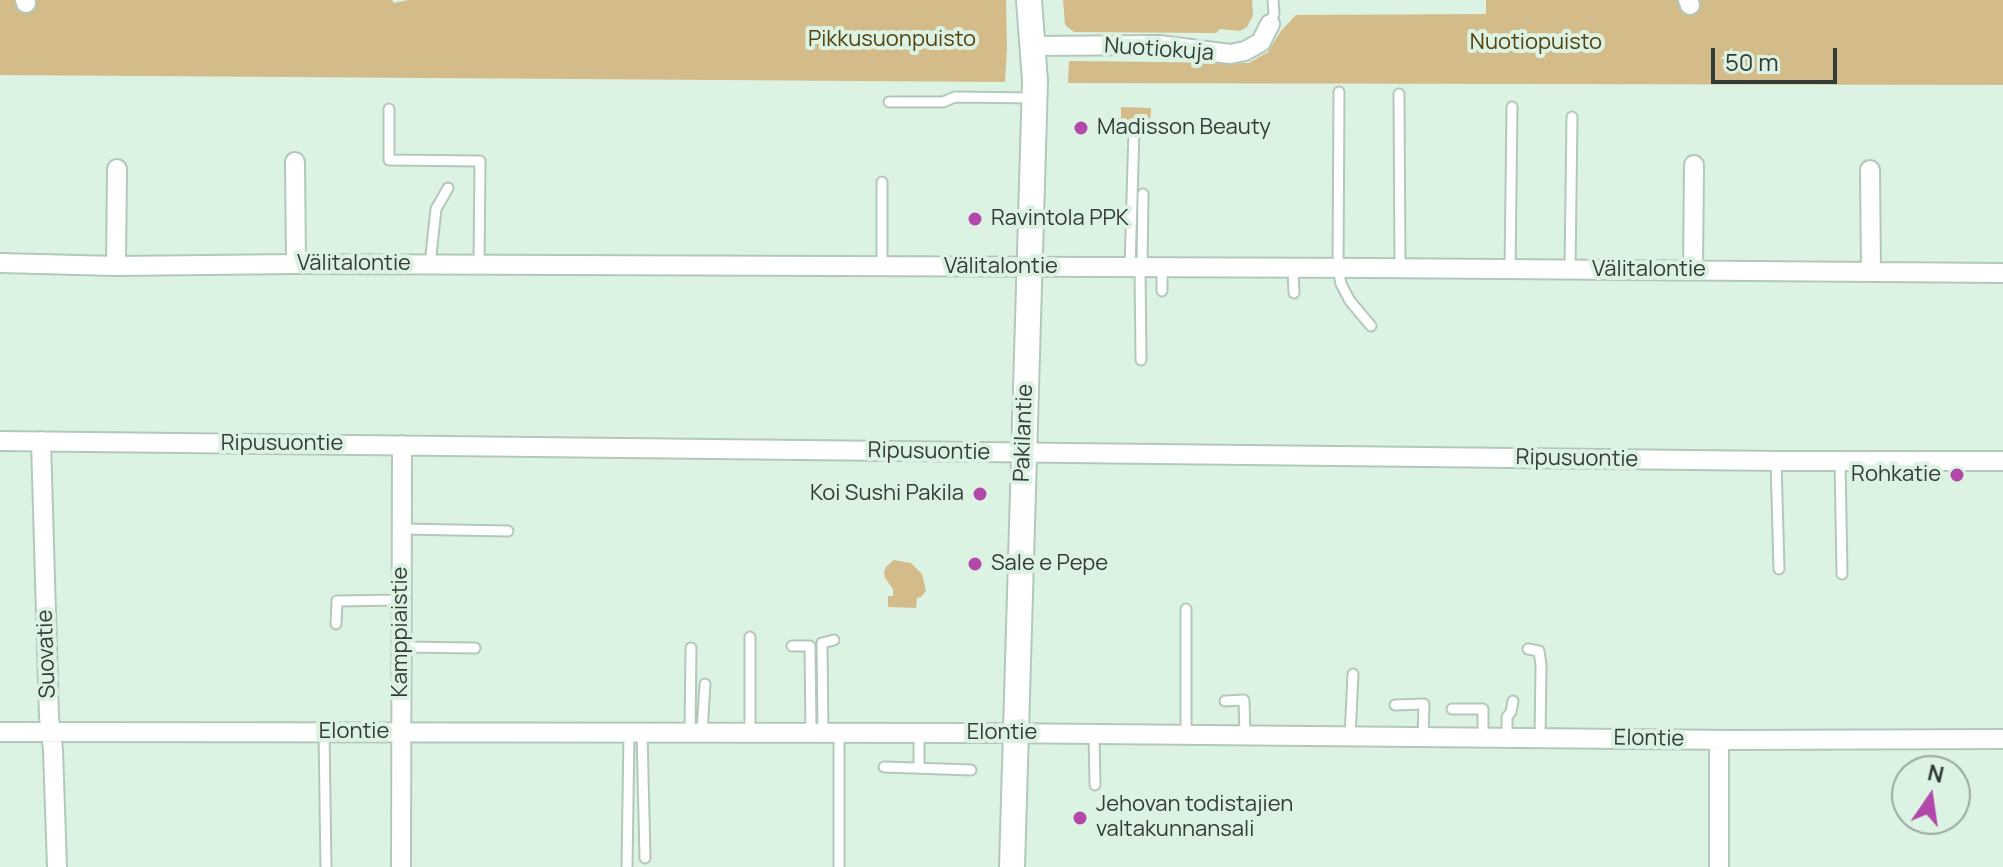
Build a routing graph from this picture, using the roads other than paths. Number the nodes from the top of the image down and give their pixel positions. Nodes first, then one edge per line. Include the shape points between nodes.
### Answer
1 (1029, 0) edge
2 (1273, 0) edge
3 (1270, 24) joint
4 (1033, 46) junction
5 (1339, 92) dead end
6 (1399, 94) dead end
7 (1034, 98) junction
8 (889, 102) dead end
9 (1512, 107) dead end
10 (389, 109) dead end
11 (1572, 117) dead end
12 (1134, 130) dead end
13 (295, 162) dead end
14 (1694, 165) dead end
15 (117, 169) dead end
16 (1870, 170) dead end
17 (882, 182) dead end
18 (448, 188) dead end
19 (1143, 194) dead end
20 (0, 263) edge
21 (296, 264) junction
22 (430, 264) junction
23 (479, 265) junction
24 (116, 266) junction
25 (882, 266) junction
26 (1030, 267) junction
27 (1137, 267) junction
28 (1162, 267) junction
29 (1293, 268) junction
30 (1338, 268) junction
31 (1400, 268) junction
32 (1510, 270) junction
33 (1570, 270) junction
34 (1693, 270) junction
35 (1871, 271) junction
36 (2003, 273) edge
37 (1162, 291) dead end
38 (1294, 293) dead end
39 (1371, 326) dead end
40 (1141, 360) dead end
41 (0, 441) edge
42 (41, 441) junction
43 (402, 445) junction
44 (1024, 453) junction
45 (1776, 461) junction
46 (1840, 461) junction
47 (2003, 461) edge
48 (401, 529) junction
49 (508, 531) dead end
50 (1779, 569) dead end
51 (1842, 574) dead end
52 (401, 600) junction
53 (1186, 609) dead end
54 (336, 624) dead end
55 (750, 637) dead end
56 (834, 640) dead end
57 (792, 646) dead end
58 (401, 647) junction
59 (475, 648) dead end
60 (691, 648) dead end
61 (1528, 649) dead end
62 (1353, 674) dead end
63 (705, 684) dead end
64 (1225, 701) dead end
65 (1513, 701) dead end
66 (1395, 705) dead end
67 (1452, 709) dead end
68 (401, 731) junction
69 (0, 732) edge
70 (51, 732) junction
71 (324, 732) junction
72 (636, 732) junction
73 (696, 732) junction
74 (750, 733) junction
75 (824, 733) junction
76 (919, 733) junction
77 (1015, 733) junction
78 (1094, 734) junction
79 (1186, 735) junction
80 (1245, 736) junction
81 (1350, 737) junction
82 (1423, 737) junction
83 (1483, 738) junction
84 (1507, 738) junction
85 (1540, 738) junction
86 (2003, 739) edge
87 (1719, 740) junction
88 (884, 767) dead end
89 (919, 768) junction
90 (971, 770) dead end
91 (1095, 785) dead end
92 (645, 858) dead end
93 (57, 867) edge
94 (326, 867) edge
95 (401, 867) edge
96 (627, 867) edge
97 (839, 867) edge
98 (1012, 867) edge
99 (1719, 867) edge

1 - 4 main road, Pakilantie
2 - 3 lane
3 - 4 street, Nuotiokuja via 1261,42 1230,54 1159,45
4 - 7 main road, Pakilantie
5 - 30 lane
6 - 31 lane
7 - 8 lane
7 - 26 main road, Pakilantie
9 - 32 lane
10 - 23 lane via 389,160 480,161
11 - 33 lane
12 - 27 lane
13 - 21 street
14 - 34 street
15 - 24 street
16 - 35 street
17 - 25 lane
18 - 22 lane via 436,209
19 - 27 lane
20 - 24 street, Välitalontie
21 - 22 street, Välitalontie
21 - 24 street, Välitalontie
22 - 23 street, Välitalontie
23 - 25 street, Välitalontie
25 - 26 street, Välitalontie
26 - 27 street, Välitalontie
26 - 44 main road, Pakilantie
27 - 28 street, Välitalontie
27 - 40 lane
28 - 29 street, Välitalontie
28 - 37 lane
29 - 30 street, Välitalontie
29 - 38 lane
30 - 31 street, Välitalontie
30 - 39 lane via 1350,301
31 - 32 street, Välitalontie
32 - 33 street, Välitalontie
33 - 34 street, Välitalontie
34 - 35 street, Välitalontie
35 - 36 street, Välitalontie
41 - 42 street, Ripusuontie
42 - 43 street, Ripusuontie
42 - 70 street, Suovatie
43 - 44 street, Ripusuontie
43 - 48 street, Kamppiaistie
44 - 45 street, Ripusuontie
44 - 77 main road, Pakilantie
45 - 46 street, Ripusuontie
45 - 50 lane
46 - 47 street, Ripusuontie
46 - 51 lane
48 - 49 lane
48 - 52 street, Kamppiaistie
52 - 54 lane via 337,601
52 - 58 street, Kamppiaistie
53 - 79 lane
55 - 74 lane
56 - 75 lane via 822,643
57 - 75 lane via 810,646
58 - 59 lane
58 - 68 street, Kamppiaistie
60 - 73 lane
61 - 85 lane via 1539,651 1541,665
62 - 81 lane
63 - 73 lane
64 - 80 lane via 1244,700
65 - 84 lane
66 - 82 lane via 1424,704
67 - 83 lane via 1483,709
68 - 71 street, Elontie
68 - 72 street, Elontie
68 - 95 street, Kamppiaistie
69 - 70 street, Elontie
70 - 71 street, Elontie
70 - 93 street, Suovatie
71 - 94 lane
72 - 73 street, Elontie
72 - 92 lane
72 - 96 lane
73 - 74 street, Elontie
74 - 75 street, Elontie
75 - 76 street, Elontie
75 - 97 lane
76 - 77 street, Elontie
76 - 89 lane
77 - 78 street, Elontie
77 - 98 main road, Pakilantie
78 - 79 street, Elontie
78 - 91 lane
79 - 80 street, Elontie
80 - 81 street, Elontie
81 - 82 street, Elontie
82 - 83 street, Elontie
83 - 84 street, Elontie
84 - 85 street, Elontie
85 - 87 street, Elontie
86 - 87 street, Elontie
87 - 99 street
88 - 89 lane
89 - 90 lane

